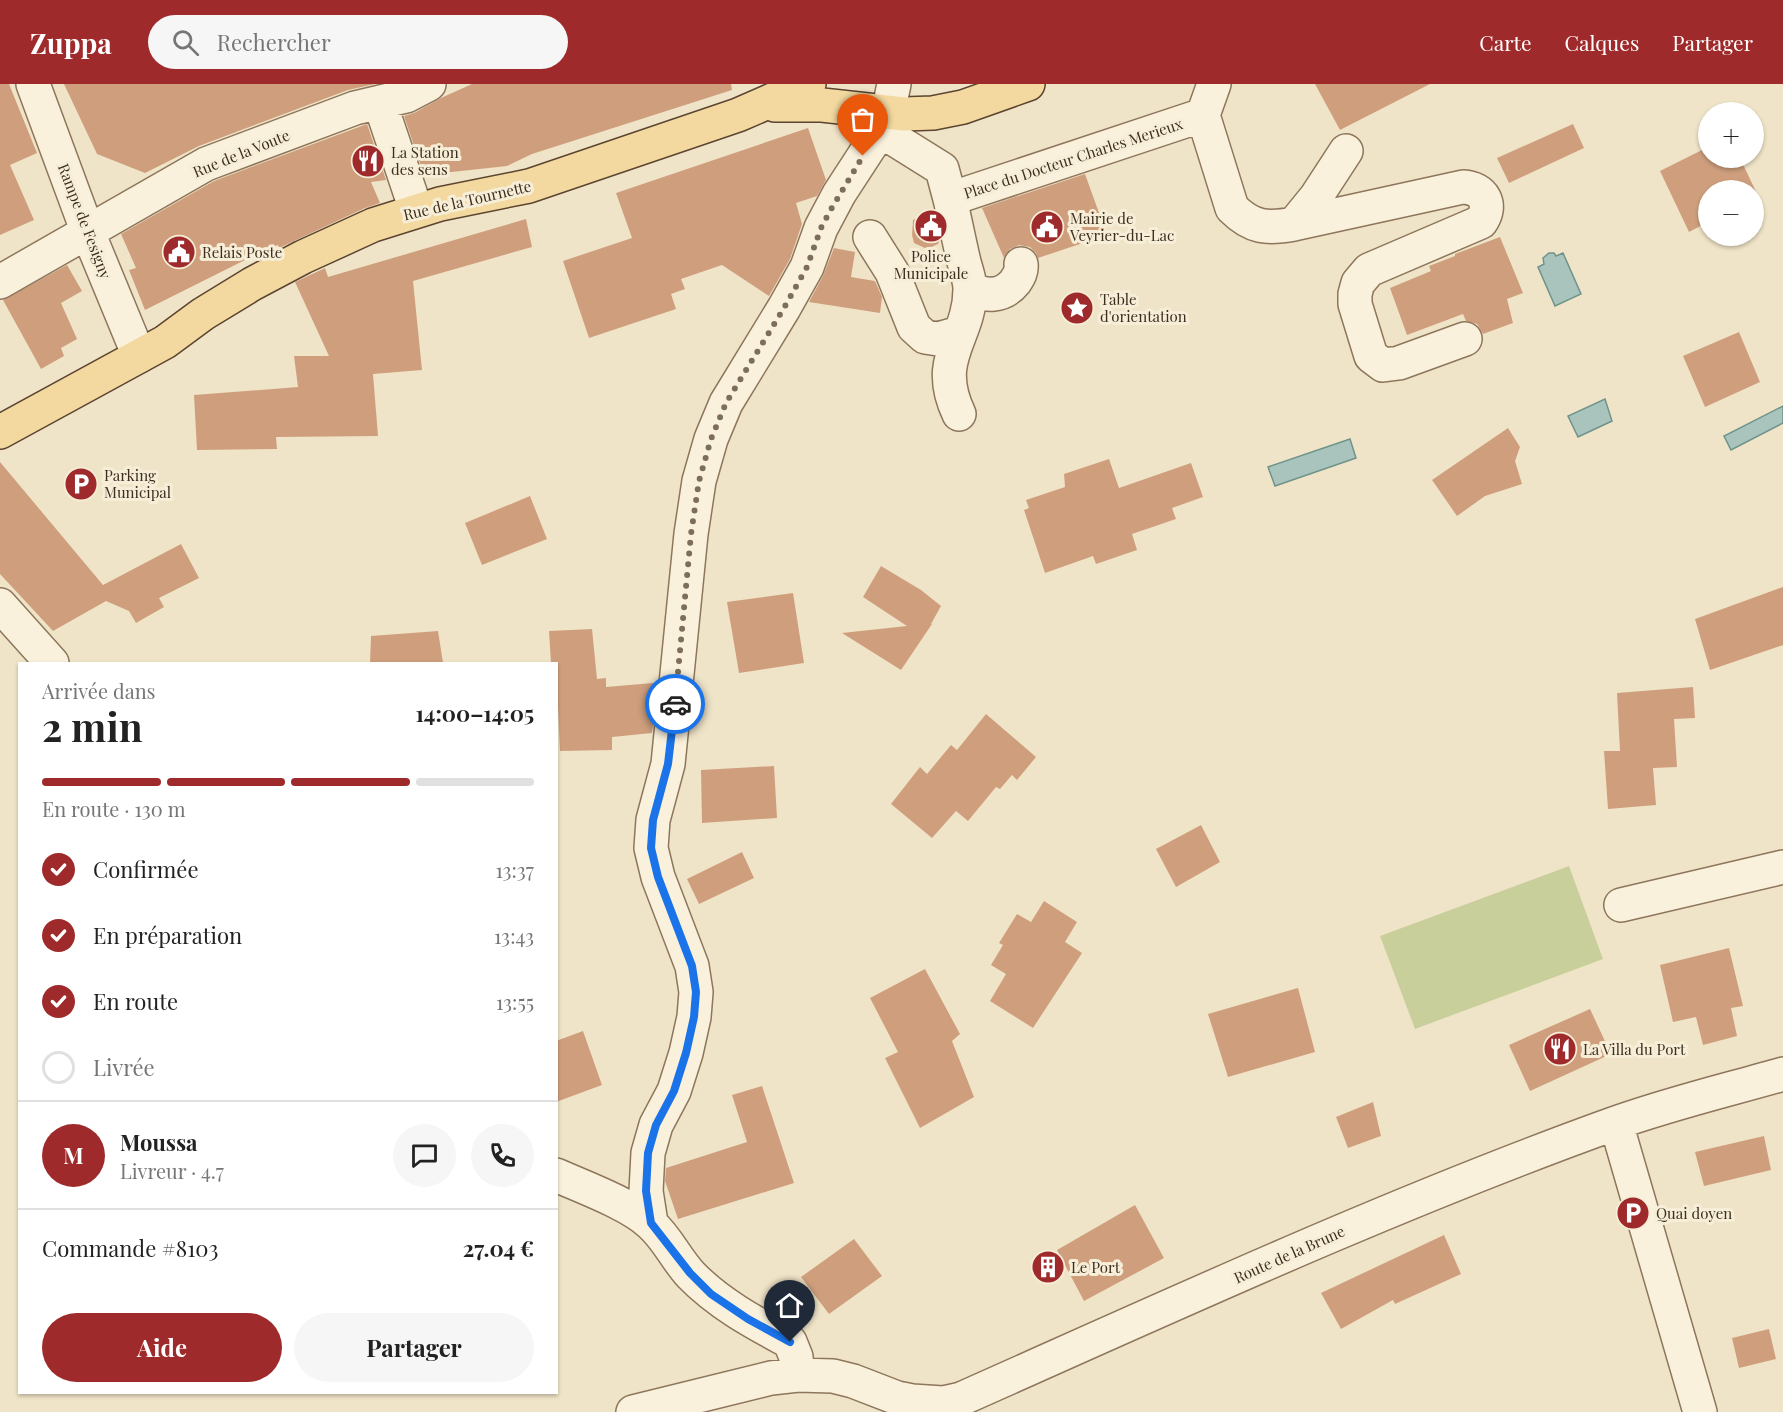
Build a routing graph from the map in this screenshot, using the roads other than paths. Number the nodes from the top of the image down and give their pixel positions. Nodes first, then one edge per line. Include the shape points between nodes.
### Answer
1 (33, 84) edge
2 (429, 84) edge
3 (809, 84) edge
4 (1028, 84) edge
5 (1214, 84) edge
6 (380, 103) junction
7 (761, 105) junction
8 (887, 109) edge
9 (1203, 115) junction
10 (1346, 151) dead end
11 (950, 198) junction
12 (416, 210) junction
13 (1294, 224) junction
14 (87, 230) junction
15 (870, 237) dead end
16 (1020, 264) dead end
17 (0, 282) edge
18 (970, 288) junction
19 (959, 333) junction
20 (1465, 339) dead end
21 (140, 356) junction
22 (959, 414) dead end
23 (0, 432) edge
24 (0, 605) edge
25 (51, 662) edge
26 (1783, 867) edge
27 (1621, 906) dead end
28 (1783, 1074) edge
29 (1616, 1123) junction
30 (558, 1176) edge
31 (651, 1223) junction
32 (798, 1375) junction
33 (929, 1407) edge
34 (633, 1412) edge
35 (1700, 1412) edge

1 - 14 street, Rampe de Fesigny
2 - 6 street, Rue de la Voute
3 - 7 main road, Rue de la Tournette
4 - 8 main road, Rue de la Tournette via 963,107 933,113
5 - 9 street, Place du Docteur Charles Merieux
6 - 12 street
6 - 14 street, Rue de la Voute via 355,108 206,164
7 - 8 main road, Rue de la Tournette
7 - 12 main road, Rue de la Tournette via 529,186
8 - 11 street, Place du Docteur Charles Merieux via 942,168
8 - 31 street via 821,228 801,277 726,403 699,481 668,764 653,820 651,848 692,966 696,992 686,1053 648,1153 646,1191
9 - 11 street, Place du Docteur Charles Merieux
9 - 13 street via 1232,208 1241,217 1264,227
10 - 13 street
11 - 18 street
12 - 21 main road, Rue de la Tournette via 303,257 202,314
13 - 20 street via 1463,187 1480,191 1487,207 1481,222 1370,270 1358,283 1355,294 1371,356 1383,365
14 - 17 street, Rue de la Voute
14 - 21 street, Rampe de Fesigny
15 - 19 street via 892,272 914,327 925,337 938,339
16 - 18 street via 1019,276 1005,291 986,294
18 - 19 street
19 - 22 street via 948,376 951,398
21 - 23 main road, Rue de la Tournette
24 - 25 street
26 - 27 street
28 - 29 street, Route de la Brune
29 - 33 street, Route de la Brune via 1335,1233 961,1399
29 - 35 street
30 - 31 street
31 - 32 street via 711,1294 790,1342
32 - 33 street, Route de la Brune via 832,1376
32 - 34 street, Route de la Brune

